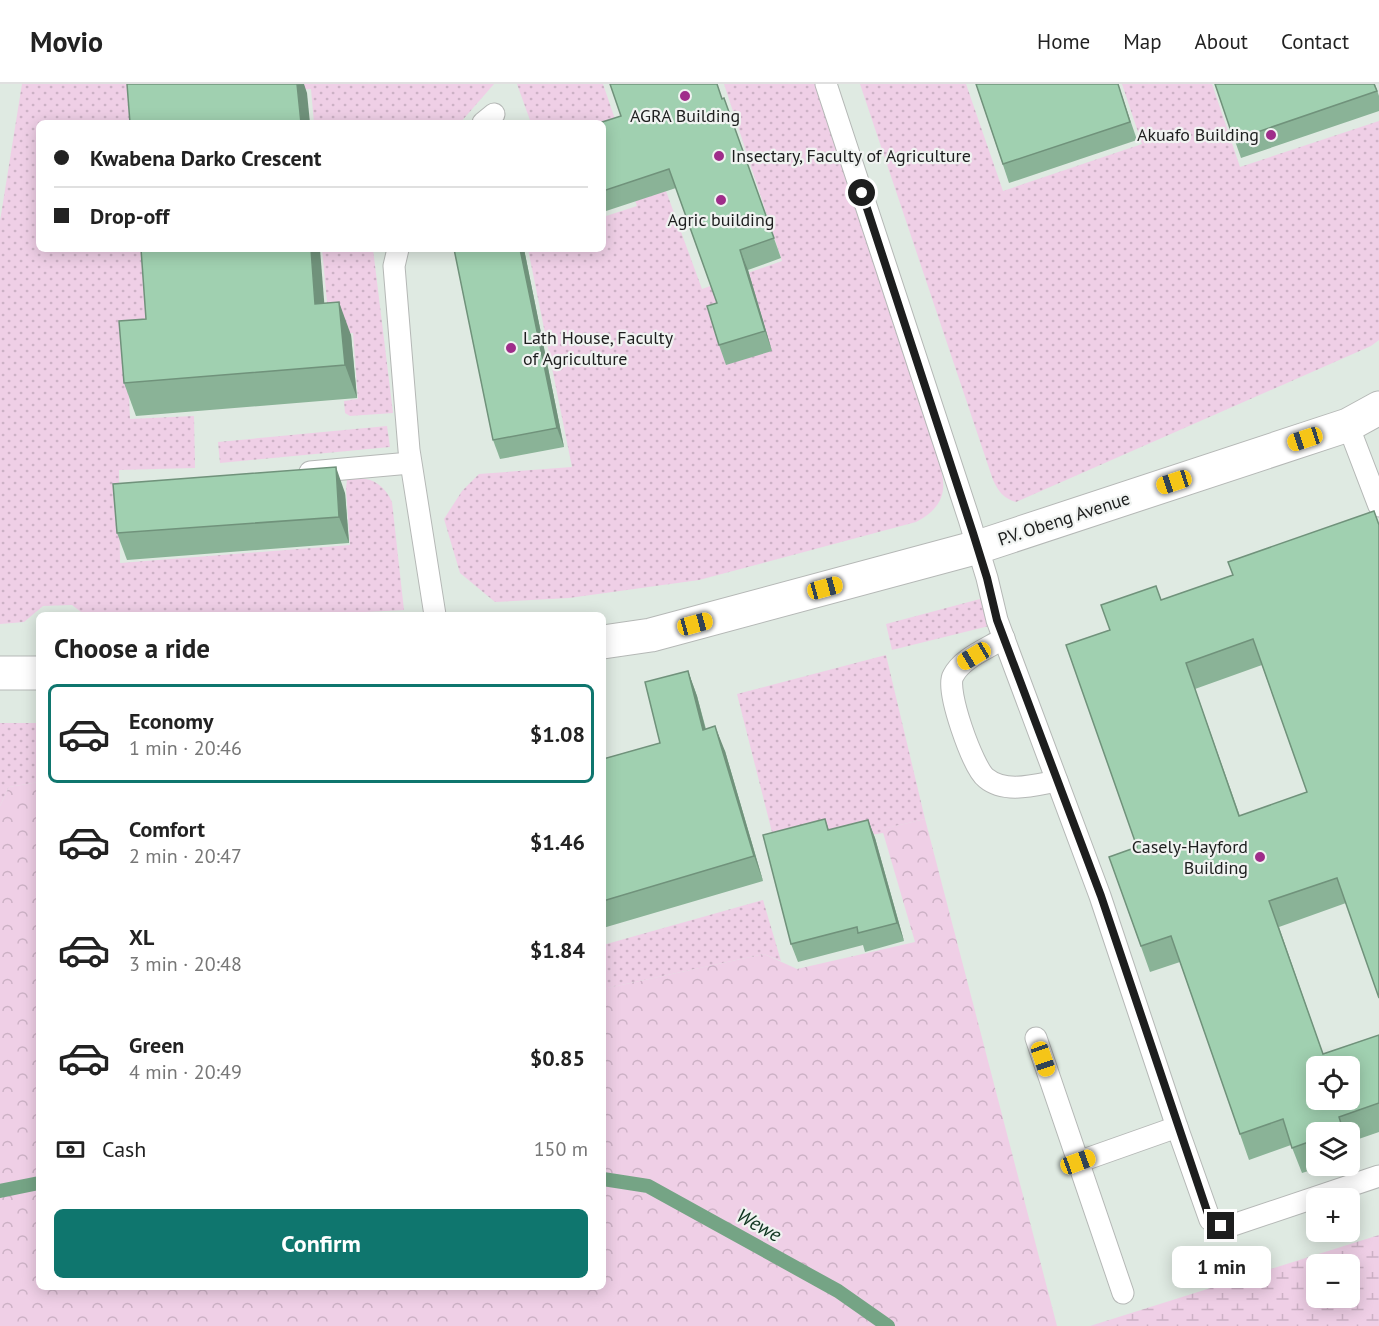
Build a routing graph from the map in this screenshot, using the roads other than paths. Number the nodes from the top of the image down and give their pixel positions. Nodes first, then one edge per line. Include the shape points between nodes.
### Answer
1 (826, 84) edge
2 (397, 252) edge
3 (1379, 408) edge
4 (1348, 424) junction
5 (410, 463) junction
6 (286, 475) edge
7 (1379, 506) edge
8 (978, 547) junction
9 (435, 612) edge
10 (1004, 638) junction
11 (606, 642) edge
12 (36, 672) edge
13 (0, 673) edge
14 (1057, 781) junction
15 (1036, 1038) dead end
16 (1177, 1126) junction
17 (1078, 1162) junction
18 (1379, 1176) edge
19 (1123, 1293) dead end

1 - 8 lane
2 - 5 lane via 394,266
3 - 4 street, P.V. Obeng Avenue
4 - 7 lane
4 - 8 street, P.V. Obeng Avenue
5 - 6 lane
5 - 9 lane
8 - 10 lane
8 - 11 street, P.V. Obeng Avenue via 651,635
10 - 14 lane
10 - 14 lane via 960,665 951,678 953,702 968,743 985,778 1002,786
12 - 13 street
14 - 16 lane via 1101,896
15 - 17 lane
16 - 17 lane
16 - 18 lane via 1210,1220 1221,1226
17 - 19 lane

